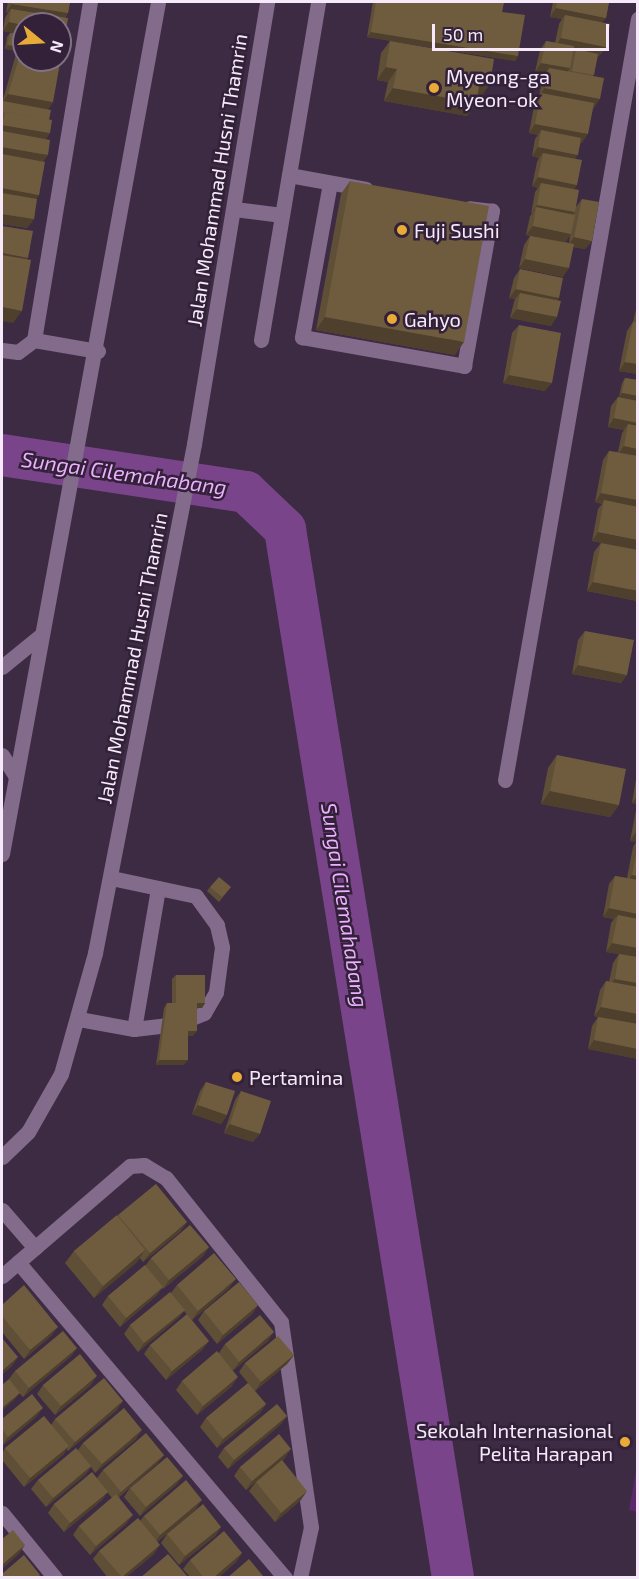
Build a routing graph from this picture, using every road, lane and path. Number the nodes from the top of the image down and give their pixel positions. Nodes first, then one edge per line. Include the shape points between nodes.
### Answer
1 (90, 2) edge
2 (158, 2) edge
3 (267, 2) edge
4 (318, 2) edge
5 (638, 19) edge
6 (289, 175) junction
7 (330, 183) junction
8 (388, 193) edge
9 (457, 205) edge
10 (234, 209) junction
11 (282, 215) junction
12 (34, 340) junction
13 (261, 340) dead end
14 (2, 350) edge
15 (98, 351) junction
16 (40, 636) junction
17 (2, 667) edge
18 (2, 754) edge
19 (15, 775) junction
20 (505, 780) dead end
21 (2, 854) edge
22 (111, 878) junction
23 (158, 888) junction
24 (78, 1018) junction
25 (135, 1029) junction
26 (2, 1157) edge
27 (2, 1210) edge
28 (35, 1248) junction
29 (18, 1262) junction
30 (2, 1275) edge
31 (2, 1513) edge
32 (55, 1578) edge
33 (285, 1578) edge
34 (300, 1578) edge

1 - 12 street
2 - 15 street
3 - 10 street, Jalan Mohammad Husni Thamrin
4 - 6 street
5 - 20 street
6 - 7 street
6 - 11 street
7 - 8 street
7 - 9 street via 302,337 464,366 492,212
10 - 11 street
10 - 22 street, Jalan Mohammad Husni Thamrin via 194,444
11 - 13 street
12 - 14 street via 18,352
12 - 15 street
15 - 16 street via 80,404
16 - 17 street
16 - 19 street
18 - 19 street
19 - 21 street
22 - 23 street
22 - 24 street, Jalan Mohammad Husni Thamrin
23 - 25 street
23 - 25 street via 196,896 218,925 222,947 216,992 204,1013 177,1024
24 - 25 street
24 - 26 street, Jalan Mohammad Husni Thamrin via 46,1107
27 - 28 street
28 - 29 street
28 - 34 street via 130,1166 154,1170 174,1187 281,1322 311,1527
29 - 30 street
29 - 33 street
31 - 32 street

